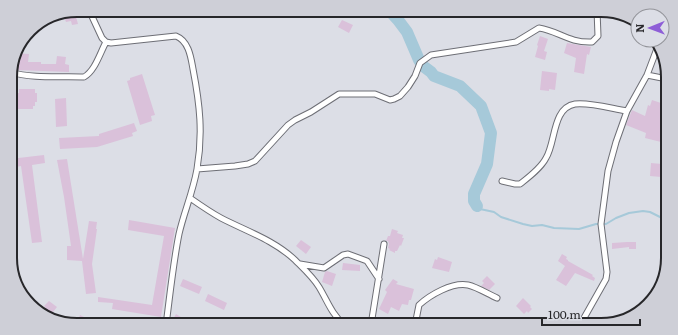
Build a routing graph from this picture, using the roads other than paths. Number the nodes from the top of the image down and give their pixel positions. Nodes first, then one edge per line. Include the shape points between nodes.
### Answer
1 (92, 17) edge
2 (597, 17) edge
3 (106, 42) junction
4 (655, 53) edge
5 (17, 74) edge
6 (647, 75) junction
7 (661, 78) edge
8 (627, 112) junction
9 (197, 169) junction
10 (502, 181) dead end
11 (190, 198) junction
12 (384, 244) dead end
13 (299, 264) junction
14 (379, 279) junction
15 (497, 298) dead end
16 (167, 318) edge
17 (337, 318) edge
18 (372, 318) edge
19 (416, 318) edge
20 (584, 318) edge

1 - 3 street
2 - 9 street via 598,36 592,42 570,40 539,28 516,42 431,55 420,63 416,76 400,96 394,99 375,94 339,94 288,125 255,161 235,166
3 - 5 street via 92,70 84,76
3 - 9 street via 176,36 183,39 189,51 199,105 200,141
4 - 6 street
6 - 7 street
6 - 8 street
8 - 10 street via 577,104 566,108 561,113 551,148 543,162 520,184
8 - 20 street via 616,142 604,195 601,224 606,279
9 - 11 street
11 - 13 street via 220,218 269,241
11 - 16 street via 179,234
12 - 14 street
13 - 14 street via 324,268 348,254 367,261
13 - 17 street via 319,287
14 - 18 street
15 - 19 street via 469,285 440,290 419,305

